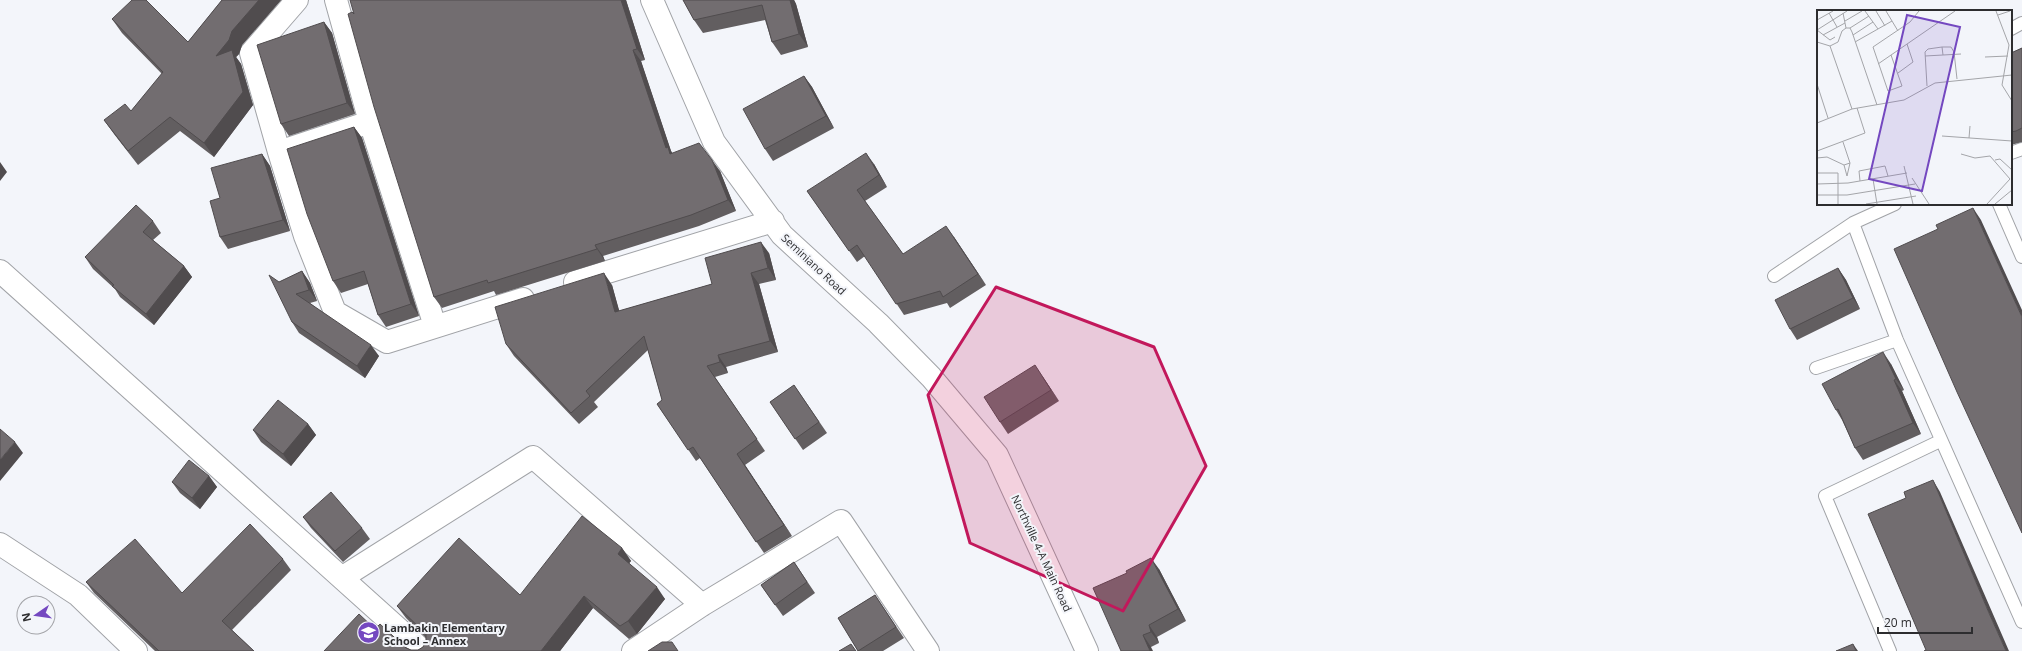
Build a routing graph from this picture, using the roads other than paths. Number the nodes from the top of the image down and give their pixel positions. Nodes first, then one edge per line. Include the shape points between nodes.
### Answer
1 (297, 0) edge
2 (336, 0) edge
3 (652, 0) edge
4 (2022, 24) edge
5 (2012, 28) edge
6 (370, 122) junction
7 (2022, 149) edge
8 (279, 152) junction
9 (2012, 153) edge
10 (1893, 205) edge
11 (1999, 205) edge
12 (773, 221) junction
13 (1853, 223) junction
14 (2022, 257) edge
15 (0, 271) edge
16 (1774, 276) dead end
17 (435, 326) junction
18 (1897, 340) junction
19 (1816, 368) dead end
20 (1940, 441) junction
21 (997, 455) joint
22 (0, 544) edge
23 (343, 578) junction
24 (702, 605) junction
25 (2020, 609) edge
26 (2022, 622) edge
27 (136, 651) edge
28 (423, 651) edge
29 (633, 651) edge
30 (928, 651) edge
31 (1087, 651) edge
32 (1890, 651) edge

1 - 8 street via 251,53
2 - 6 street
3 - 12 street, Seminiano Road via 714,142
4 - 5 lane
6 - 8 street
6 - 17 street
7 - 9 lane
8 - 17 street via 305,236 335,312 387,342
10 - 13 lane
11 - 14 lane
12 - 17 street
12 - 21 street, Seminiano Road via 782,235 878,323 931,377
13 - 16 lane
13 - 18 lane
15 - 23 street
18 - 19 lane
18 - 20 lane
20 - 25 lane
20 - 32 lane via 1825,496
21 - 31 street, Northville 4-A Main Road
22 - 27 street via 78,595
23 - 24 street via 533,458
23 - 28 street
24 - 29 street
24 - 30 street via 841,520
25 - 26 lane

